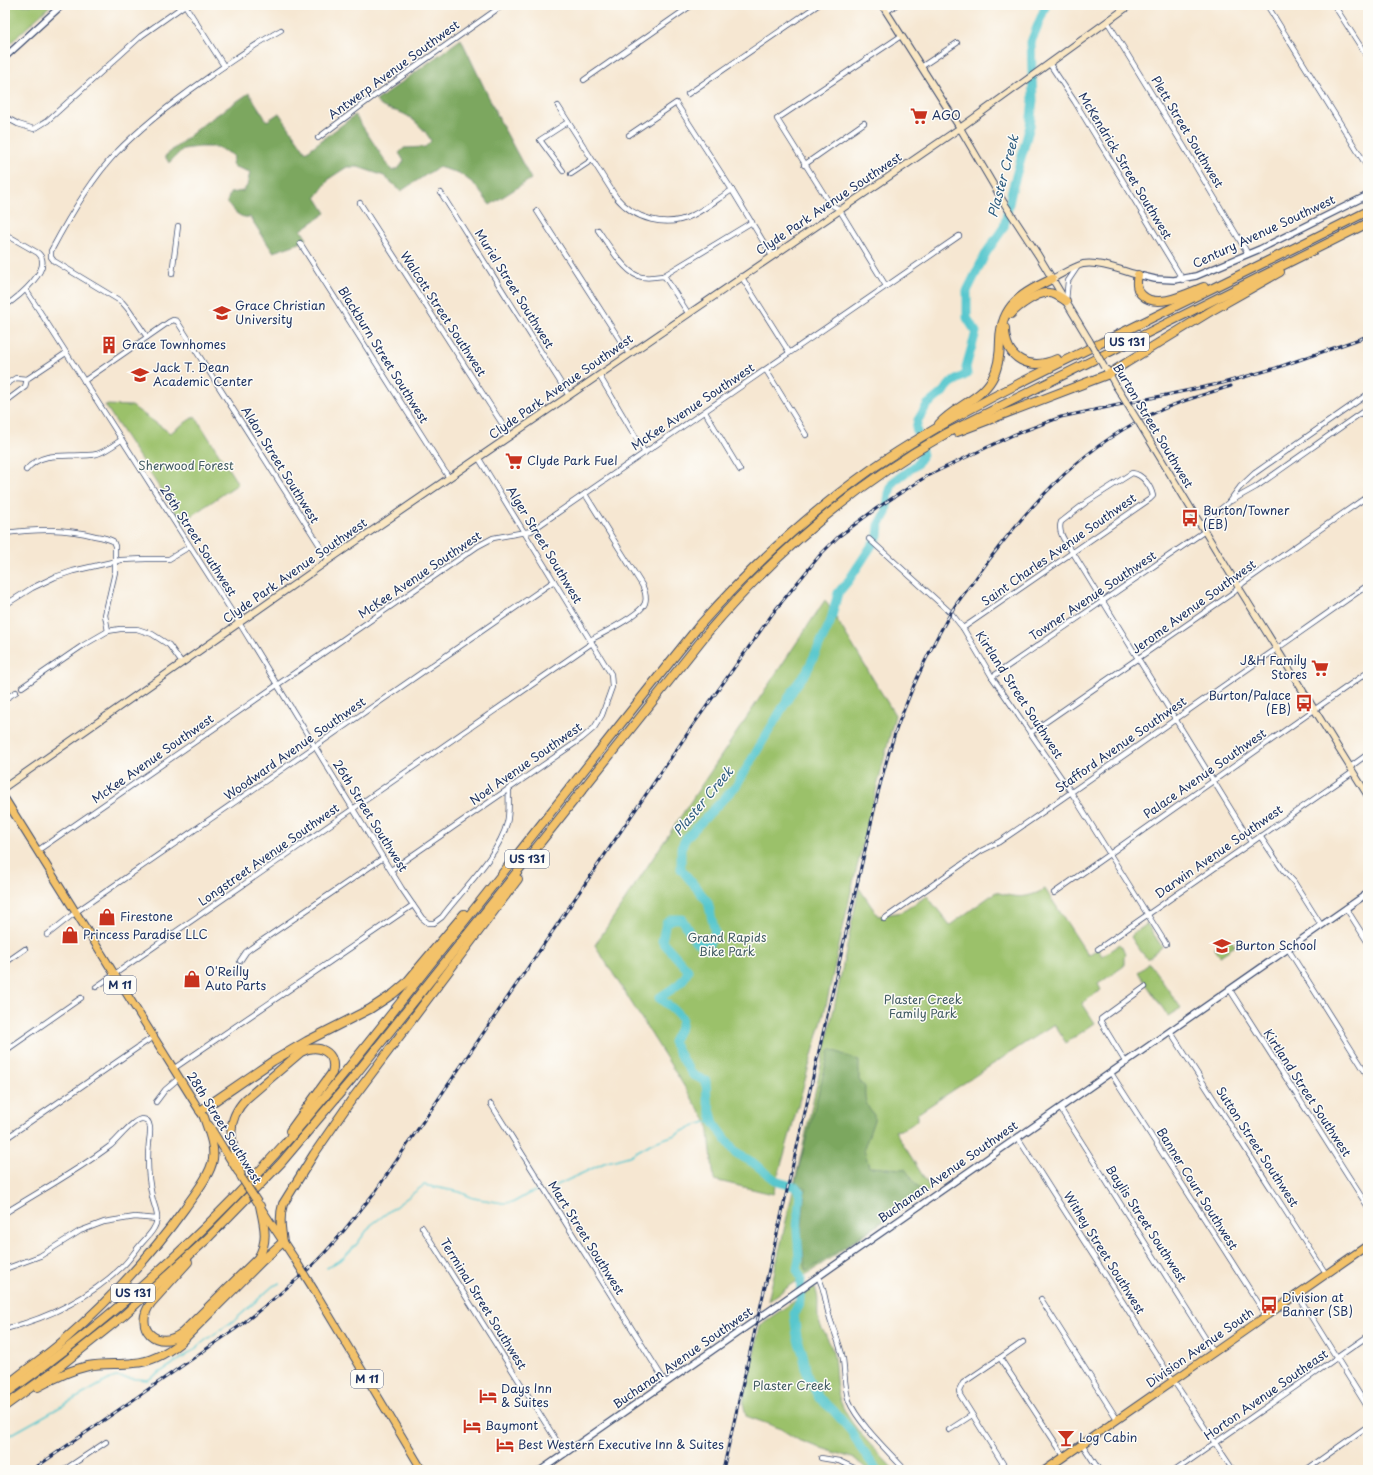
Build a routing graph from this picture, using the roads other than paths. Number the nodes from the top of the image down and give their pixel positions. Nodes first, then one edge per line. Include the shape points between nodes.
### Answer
1 (62, 5) edge
2 (185, 5) edge
3 (503, 5) edge
4 (692, 5) edge
5 (818, 5) edge
6 (882, 5) edge
7 (896, 5) edge
8 (1130, 5) edge
9 (1267, 5) edge
10 (1334, 5) edge
11 (886, 12) junction
12 (1107, 21) junction
13 (281, 30) dead end
14 (901, 36) junction
15 (957, 43) dead end
16 (5, 57) edge
17 (1368, 58) edge
18 (1046, 65) junction
19 (224, 66) junction
20 (921, 67) junction
21 (584, 80) dead end
22 (688, 94) dead end
23 (558, 106) dead end
24 (5, 117) edge
25 (568, 122) junction
26 (864, 124) dead end
27 (960, 128) junction
28 (629, 135) dead end
29 (318, 138) dead end
30 (592, 160) junction
31 (804, 165) junction
32 (1368, 168) edge
33 (563, 171) dead end
34 (571, 174) dead end
35 (732, 190) junction
36 (441, 193) dead end
37 (1368, 196) edge
38 (360, 203) dead end
39 (839, 209) junction
40 (537, 211) dead end
41 (1368, 211) edge
42 (752, 222) junction
43 (1368, 223) edge
44 (178, 226) dead end
45 (598, 230) dead end
46 (5, 234) edge
47 (959, 236) dead end
48 (300, 243) dead end
49 (1320, 247) junction
50 (1248, 254) junction
51 (772, 256) junction
52 (1079, 266) junction
53 (1244, 273) junction
54 (172, 274) dead end
55 (1138, 275) junction
56 (663, 276) junction
57 (741, 276) junction
58 (1052, 279) junction
59 (1183, 280) junction
60 (886, 286) junction
61 (26, 290) junction
62 (1066, 301) junction
63 (5, 306) edge
64 (688, 313) junction
65 (147, 337) junction
66 (789, 352) junction
67 (66, 353) junction
68 (629, 354) junction
69 (1072, 357) junction
70 (766, 370) junction
71 (1109, 374) junction
72 (598, 375) junction
73 (27, 379) junction
74 (84, 381) junction
75 (5, 385) edge
76 (1368, 394) edge
77 (569, 396) junction
78 (5, 402) edge
79 (1368, 408) edge
80 (704, 412) junction
81 (935, 429) junction
82 (806, 435) dead end
83 (510, 436) junction
84 (121, 440) junction
85 (935, 440) junction
86 (645, 453) junction
87 (478, 457) junction
88 (26, 470) dead end
89 (740, 470) dead end
90 (449, 478) junction
91 (585, 494) junction
92 (1368, 496) edge
93 (1228, 503) junction
94 (1201, 525) junction
95 (1205, 531) junction
96 (525, 532) junction
97 (5, 533) edge
98 (869, 539) dead end
99 (190, 547) junction
100 (1073, 553) junction
101 (329, 560) junction
102 (116, 561) junction
103 (554, 581) junction
104 (1368, 585) edge
105 (1239, 588) junction
106 (1104, 602) junction
107 (5, 605) edge
108 (239, 623) junction
109 (963, 628) junction
110 (108, 631) junction
111 (591, 641) junction
112 (1276, 649) junction
113 (1138, 659) junction
114 (182, 663) junction
115 (1368, 672) edge
116 (992, 677) junction
117 (276, 685) junction
118 (22, 687) dead end
119 (16, 692) dead end
120 (5, 699) edge
121 (1314, 710) junction
122 (1175, 719) junction
123 (1030, 733) junction
124 (315, 747) junction
125 (1368, 754) edge
126 (1351, 769) junction
127 (1213, 781) junction
128 (5, 787) edge
129 (509, 788) junction
130 (1071, 792) junction
131 (1368, 796) edge
132 (5, 799) edge
133 (353, 808) junction
134 (1260, 836) junction
135 (1252, 842) junction
136 (540, 844) junction
137 (521, 850) junction
138 (37, 851) junction
139 (1110, 853) junction
140 (383, 858) junction
141 (392, 870) junction
142 (1054, 893) dead end
143 (1368, 893) edge
144 (413, 906) junction
145 (1346, 908) junction
146 (76, 912) junction
147 (1148, 915) junction
148 (884, 919) dead end
149 (1321, 925) junction
150 (47, 935) dead end
151 (1368, 943) edge
152 (1166, 944) dead end
153 (25, 949) dead end
154 (1098, 949) dead end
155 (1288, 949) junction
156 (240, 961) dead end
157 (5, 963) edge
158 (114, 975) junction
159 (96, 987) dead end
160 (1145, 987) dead end
161 (1230, 990) junction
162 (81, 998) dead end
163 (1170, 1031) junction
164 (153, 1037) junction
165 (5, 1051) edge
166 (1126, 1062) junction
167 (173, 1069) junction
168 (1111, 1073) junction
169 (1368, 1076) edge
170 (179, 1078) junction
171 (156, 1102) dead end
172 (491, 1104) dead end
173 (1060, 1108) junction
174 (202, 1114) junction
175 (1018, 1138) junction
176 (5, 1139) edge
177 (268, 1161) junction
178 (241, 1176) junction
179 (259, 1204) junction
180 (1368, 1206) edge
181 (5, 1213) edge
182 (157, 1219) junction
183 (422, 1227) dead end
184 (208, 1239) junction
185 (284, 1242) junction
186 (1368, 1244) edge
187 (5, 1269) edge
188 (1326, 1274) junction
189 (818, 1277) junction
190 (1297, 1294) junction
191 (1040, 1299) dead end
192 (1266, 1315) junction
193 (5, 1329) edge
194 (1368, 1336) edge
195 (1023, 1342) dead end
196 (1214, 1352) junction
197 (1000, 1358) junction
198 (1337, 1358) junction
199 (1174, 1380) junction
200 (666, 1382) junction
201 (5, 1388) edge
202 (5, 1394) edge
203 (6, 1405) edge
204 (1368, 1408) edge
205 (972, 1415) junction
206 (1117, 1419) junction
207 (1368, 1426) edge
208 (949, 1430) dead end
209 (106, 1442) dead end
210 (1216, 1443) junction
211 (1082, 1444) junction
212 (565, 1454) junction
213 (1064, 1456) junction
214 (821, 1458) dead end
215 (64, 1470) edge
216 (422, 1470) edge
217 (541, 1470) edge
218 (858, 1470) edge
219 (905, 1470) edge
220 (1007, 1470) edge
221 (1045, 1470) edge
222 (1099, 1470) edge
223 (1176, 1470) edge
224 (1233, 1470) edge
225 (1306, 1470) edge

1 - 16 street
2 - 19 street
2 - 24 street via 141,36 47,121 34,129
3 - 29 street, Antwerp Avenue Southwest
4 - 21 street
5 - 22 street
6 - 11 main road, Burton Street Southwest
7 - 11 street
8 - 12 main road, Clyde Park Avenue Southwest
9 - 32 street
10 - 17 street
11 - 14 main road, Burton Street Southwest
12 - 18 main road, Clyde Park Avenue Southwest
12 - 50 street, Plett Street Southwest
13 - 19 street
14 - 20 main road, Burton Street Southwest
14 - 31 street via 777,119
15 - 20 street
18 - 27 main road, Clyde Park Avenue Southwest
18 - 59 street, McKendrick Street Southwest via 1075,102
19 - 65 street via 155,117 116,153 83,196 52,250 51,257 55,262 122,302
20 - 27 main road, Burton Street Southwest
23 - 25 street
25 - 30 street
25 - 33 street via 540,140
26 - 31 street
27 - 39 main road, Clyde Park Avenue Southwest
27 - 58 main road, Burton Street Southwest
28 - 35 street via 676,103
30 - 34 street
30 - 35 street via 621,204 633,213 657,221 692,215
31 - 39 street via 826,200
35 - 42 street
36 - 77 street, Muriel Street Southwest
37 - 50 street, Century Avenue Southwest
38 - 83 street, Walcott Street Southwest
39 - 51 main road, Clyde Park Avenue Southwest
39 - 60 street
40 - 68 street
41 - 53 highway, US 131
42 - 51 street
42 - 56 street
43 - 49 highway, US 131
44 - 54 street
45 - 56 street via 630,271 638,276
46 - 61 street via 43,258 42,267
47 - 60 street, McKee Avenue Southwest
48 - 90 street, Blackburn Street Southwest
49 - 71 highway
49 - 85 highway, US 131 via 992,409
50 - 59 street, Century Avenue Southwest via 1212,271
51 - 57 main road, Clyde Park Avenue Southwest
52 - 55 main road, Century Avenue Southwest via 1093,264
52 - 58 main road, Century Avenue Southwest
52 - 62 street via 1068,281
53 - 55 highway via 1160,301 1147,299 1140,293 1136,283
53 - 69 highway, US 131
55 - 59 street, Century Avenue Southwest via 1155,279
56 - 64 street
57 - 64 main road, Clyde Park Avenue Southwest
57 - 66 street
58 - 62 main road, Burton Street Southwest
58 - 81 highway via 1024,295 1009,308 1002,322 998,363 993,378 976,397 947,415
60 - 66 street, McKee Avenue Southwest
61 - 63 street
61 - 67 street, 26th Street Southwest
62 - 69 highway via 1045,292 1027,301 1009,316 1005,337 1012,353 1028,363 1041,364 1061,357
62 - 71 main road, Burton Street Southwest, bridge
64 - 68 main road, Clyde Park Avenue Southwest
65 - 74 street
65 - 101 street, Aldon Street Southwest via 170,321 174,320 180,325
66 - 70 street, McKee Avenue Southwest
67 - 73 street
67 - 74 street, 26th Street Southwest
68 - 72 main road, Clyde Park Avenue Southwest
69 - 81 highway, US 131
70 - 80 street, McKee Avenue Southwest
70 - 82 street
71 - 85 highway
71 - 94 main road, Burton Street Southwest, bridge
72 - 77 main road, Clyde Park Avenue Southwest
72 - 86 street
73 - 75 street via 16,378
73 - 78 street via 25,387
74 - 84 street, 26th Street Southwest
76 - 93 street via 1255,473 1240,486
77 - 83 main road, Clyde Park Avenue Southwest
79 - 93 street via 1256,487
80 - 86 street, McKee Avenue Southwest
80 - 89 street
81 - 137 highway, US 131 via 871,469 800,524 759,562 699,626
83 - 87 main road, Clyde Park Avenue Southwest
84 - 88 street via 105,451 95,454 59,455 35,462
84 - 99 street, 26th Street Southwest
85 - 136 highway, US 131 via 868,483 806,532 750,585 718,620
86 - 91 street, McKee Avenue Southwest
87 - 90 main road, Clyde Park Avenue Southwest
87 - 96 street, Alger Street Southwest
90 - 101 main road, Clyde Park Avenue Southwest
91 - 96 street, McKee Avenue Southwest via 531,531
91 - 111 street, Longstreet Avenue Southwest via 635,574 646,597 642,608
92 - 105 street, Jerome Avenue Southwest
93 - 94 street
94 - 95 main road, Burton Street Southwest
95 - 105 main road, Burton Street Southwest
95 - 106 street, Towner Avenue Southwest
96 - 103 street, Alger Street Southwest
96 - 117 street, McKee Avenue Southwest via 486,541
97 - 102 street via 55,530 92,535 113,541
98 - 109 street, Kirtland Street Southwest via 951,613
99 - 102 street via 169,559
99 - 108 street, 26th Street Southwest
100 - 100 street, Saint Charles Avenue Southwest via 1060,532 1064,519 1132,473 1141,476 1153,496
100 - 106 street
100 - 109 street, Saint Charles Avenue Southwest
101 - 108 main road, Clyde Park Avenue Southwest
102 - 107 street via 55,577
102 - 110 street via 114,581 106,608 105,620
103 - 111 street, Alger Street Southwest
103 - 124 street, Woodward Avenue Southwest
104 - 112 street, Stafford Avenue Southwest
105 - 112 main road, Burton Street Southwest
105 - 113 street, Jerome Avenue Southwest
106 - 113 street
106 - 116 street, Towner Avenue Southwest
108 - 114 main road, Clyde Park Avenue Southwest
108 - 117 street, 26th Street Southwest
109 - 116 street, Kirtland Street Southwest
110 - 114 street via 125,628 152,634 169,646
110 - 118 street
111 - 129 street, Noel Avenue Southwest via 613,680 602,715 594,728 582,739
111 - 133 street, Longstreet Avenue Southwest
112 - 121 main road, Burton Street Southwest
112 - 122 street, Stafford Avenue Southwest
113 - 122 street
113 - 123 street, Jerome Avenue Southwest
114 - 128 main road, Clyde Park Avenue Southwest
115 - 121 street, Palace Avenue Southwest
116 - 123 street, Kirtland Street Southwest
117 - 124 street, 26th Street Southwest
117 - 138 street, McKee Avenue Southwest
119 - 120 street
121 - 126 main road, Burton Street Southwest
121 - 127 street, Palace Avenue Southwest
122 - 127 street
122 - 130 street, Stafford Avenue Southwest
123 - 130 street, Kirtland Street Southwest
124 - 133 street, 26th Street Southwest
124 - 146 street, Woodward Avenue Southwest
125 - 126 street, Darwin Avenue Southwest
126 - 131 main road, Burton Street Southwest
126 - 134 street, Darwin Avenue Southwest
127 - 135 street
127 - 139 street, Palace Avenue Southwest
129 - 141 street, Noel Avenue Southwest
129 - 144 street, 26th Street Southwest via 508,820 504,834 442,917 434,923 428,923
130 - 139 street, Kirtland Street Southwest
130 - 148 street, Stafford Avenue Southwest via 999,842 980,851
132 - 138 main road, 28th Street Southwest / M 11
133 - 140 street, 26th Street Southwest
133 - 158 street, Longstreet Avenue Southwest
134 - 135 street, Darwin Avenue Southwest
134 - 149 street via 1294,882
135 - 147 street, Darwin Avenue Southwest
136 - 184 highway, US 131 via 319,1119
136 - 185 highway via 511,889 371,1072 314,1154 282,1208 280,1221
137 - 174 highway via 393,994 278,1058
137 - 177 highway, US 131 via 327,1094
138 - 146 main road, 28th Street Southwest / M 11
139 - 142 street, Palace Avenue Southwest
139 - 147 street, Kirtland Street Southwest
140 - 141 street, 26th Street Southwest
140 - 156 street via 251,948
141 - 144 street, 26th Street Southwest
143 - 145 street, Buchanan Avenue Southwest
144 - 167 street
145 - 149 street, Buchanan Avenue Southwest
145 - 151 street
146 - 150 street, Woodward Avenue Southwest
146 - 158 main road, 28th Street Southwest / M 11
147 - 152 street, Kirtland Street Southwest
147 - 154 street, Darwin Avenue Southwest
149 - 155 street, Buchanan Avenue Southwest
153 - 157 street
155 - 161 street, Buchanan Avenue Southwest
155 - 169 street
158 - 159 street, Longstreet Avenue Southwest
158 - 164 main road, 28th Street Southwest / M 11
160 - 166 street via 1101,1019
161 - 163 street, Buchanan Avenue Southwest
161 - 180 street, Kirtland Street Southwest
162 - 165 street
163 - 166 street, Buchanan Avenue Southwest
163 - 188 street, Sutton Street Southwest
164 - 167 main road, 28th Street Southwest / M 11
164 - 176 street
166 - 168 street, Buchanan Avenue Southwest
167 - 170 main road, 28th Street Southwest / M 11
168 - 173 street, Buchanan Avenue Southwest
168 - 192 street, Banner Court Southwest
170 - 171 street
170 - 174 main road, 28th Street Southwest / M 11
172 - 200 street, Mart Street Southwest
173 - 175 street, Buchanan Avenue Southwest
173 - 196 street, Baylis Street Southwest
174 - 178 main road, 28th Street Southwest / M 11
174 - 201 highway via 212,1145 212,1163 204,1180 170,1228 138,1268 104,1304
175 - 189 street, Buchanan Avenue Southwest
175 - 199 street, Withey Street Southwest
177 - 178 highway via 330,1077 334,1067 333,1061 322,1049 312,1048 301,1052 238,1108 230,1133
177 - 202 highway, US 131 via 192,1239 133,1293
178 - 179 main road, 28th Street Southwest / M 11, bridge
179 - 184 highway via 266,1237 258,1258 179,1336 166,1340 153,1337 144,1323 146,1310
179 - 185 main road, 28th Street Southwest / M 11
181 - 182 street via 88,1162 134,1123 143,1119 151,1131 147,1155
182 - 187 street via 135,1217 104,1222 80,1231 40,1256
182 - 193 street via 153,1230 125,1264 105,1282 48,1316
183 - 212 street, Terminal Street Southwest
184 - 203 highway, US 131 via 124,1315
185 - 203 highway via 181,1342 165,1353 139,1363 95,1365 74,1370
185 - 216 main road, 28th Street Southwest / M 11, bridge
186 - 188 main road, Division Avenue South
188 - 190 main road, Division Avenue South
189 - 200 street, Buchanan Avenue Southwest
189 - 219 street via 839,1342 846,1388 852,1407 862,1422
190 - 192 main road, Division Avenue South
190 - 198 street
191 - 206 street
192 - 196 main road, Division Avenue South
194 - 198 street, Horton Avenue Southeast
195 - 197 street
196 - 199 main road, Division Avenue South
197 - 205 street via 960,1388 959,1393
197 - 213 street
198 - 204 street
198 - 210 street, Horton Avenue Southeast
199 - 206 main road, Division Avenue South
199 - 210 street, Withey Street Southwest
200 - 212 street, Buchanan Avenue Southwest
205 - 208 street
205 - 220 street
206 - 211 main road, Division Avenue South
207 - 225 street
209 - 215 street
210 - 223 street, Horton Avenue Southeast
210 - 224 street, Withey Street Southwest
211 - 213 main road, Division Avenue South
211 - 222 street
212 - 217 street, Buchanan Avenue Southwest
213 - 221 main road, Division Avenue South
214 - 218 street

